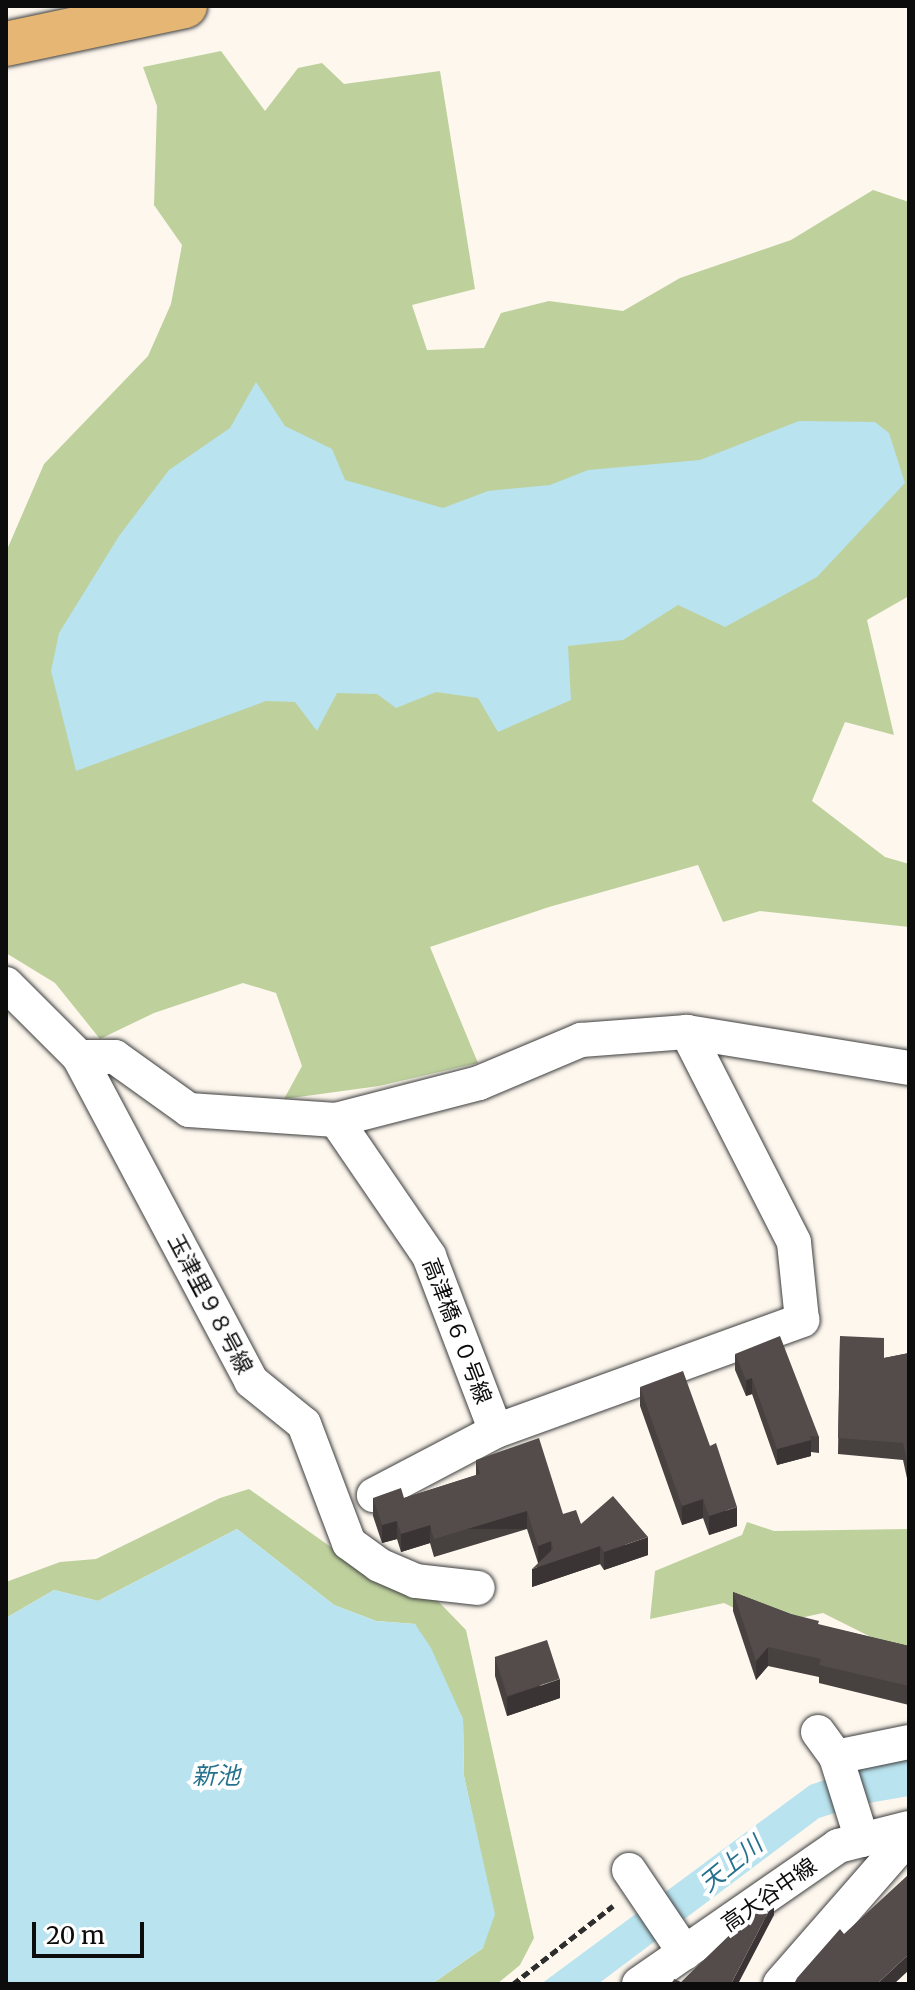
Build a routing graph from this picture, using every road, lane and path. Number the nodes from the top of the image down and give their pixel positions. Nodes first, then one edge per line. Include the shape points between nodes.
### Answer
1 (185, 6) edge
2 (6, 44) edge
3 (6, 984) edge
4 (687, 1032) junction
5 (79, 1057) junction
6 (909, 1068) edge
7 (336, 1120) junction
8 (496, 1431) junction
9 (374, 1495) edge
10 (478, 1588) dead end
11 (909, 1742) edge
12 (909, 1828) edge
13 (909, 1836) edge
14 (862, 1840) junction
15 (634, 1878) joint
16 (685, 1953) junction
17 (513, 1984) edge
18 (639, 1984) edge
19 (780, 1984) edge

1 - 2 main road
3 - 5 street, 玉津里９８号線
4 - 6 street
4 - 7 street via 581,1040 479,1083
4 - 8 street via 794,1242 802,1320
5 - 7 street via 115,1057 189,1110
5 - 10 street, 玉津里９８号線 via 251,1381 304,1424 349,1543 379,1565 416,1581
7 - 8 street, 高津橋６０号線 via 429,1256
8 - 9 street, 高津橋６０号線
11 - 14 street via 827,1744
12 - 14 street, 高大谷中線
13 - 19 street
14 - 16 street, 高大谷中線 via 838,1846
15 - 16 street
15 - 17 path
16 - 18 street, 高大谷中線

